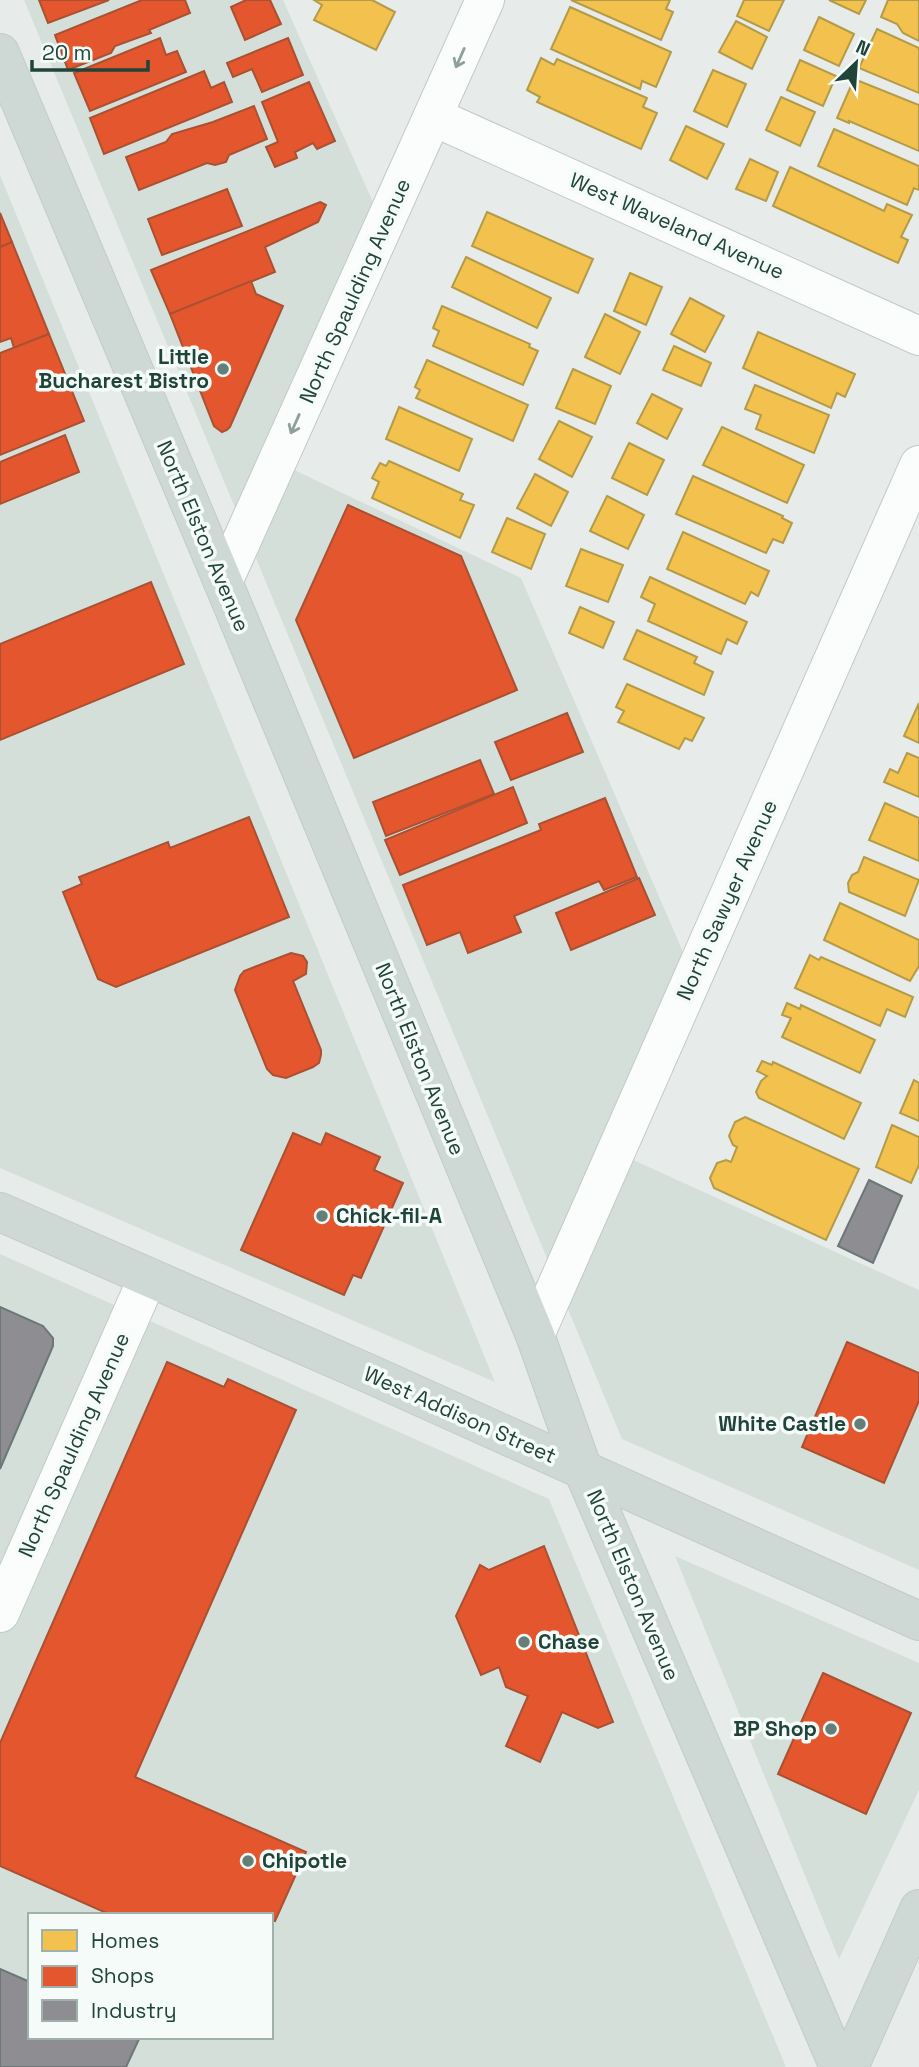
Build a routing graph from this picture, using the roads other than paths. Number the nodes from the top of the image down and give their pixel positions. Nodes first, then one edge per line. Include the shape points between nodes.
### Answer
1 (485, 0) edge
2 (0, 52) edge
3 (434, 117) junction
4 (919, 335) edge
5 (919, 465) edge
6 (223, 582) junction
7 (0, 1212) edge
8 (148, 1277) junction
9 (534, 1335) junction
10 (583, 1470) junction
11 (0, 1613) edge
12 (919, 1621) edge
13 (919, 1909) edge
14 (839, 2067) edge
15 (849, 2067) edge

1 -> 3 street, North Spaulding Avenue
2 - 6 main road, North Elston Avenue
3 - 4 street, West Waveland Avenue
3 -> 6 street, North Spaulding Avenue
5 - 9 street, North Sawyer Avenue
6 - 9 main road, North Elston Avenue
7 - 8 main road, West Addison Street
8 - 10 main road, West Addison Street
8 - 11 street, North Spaulding Avenue
9 - 10 main road, North Elston Avenue
10 - 12 main road, West Addison Street
10 - 14 main road, North Elston Avenue
13 - 15 main road

